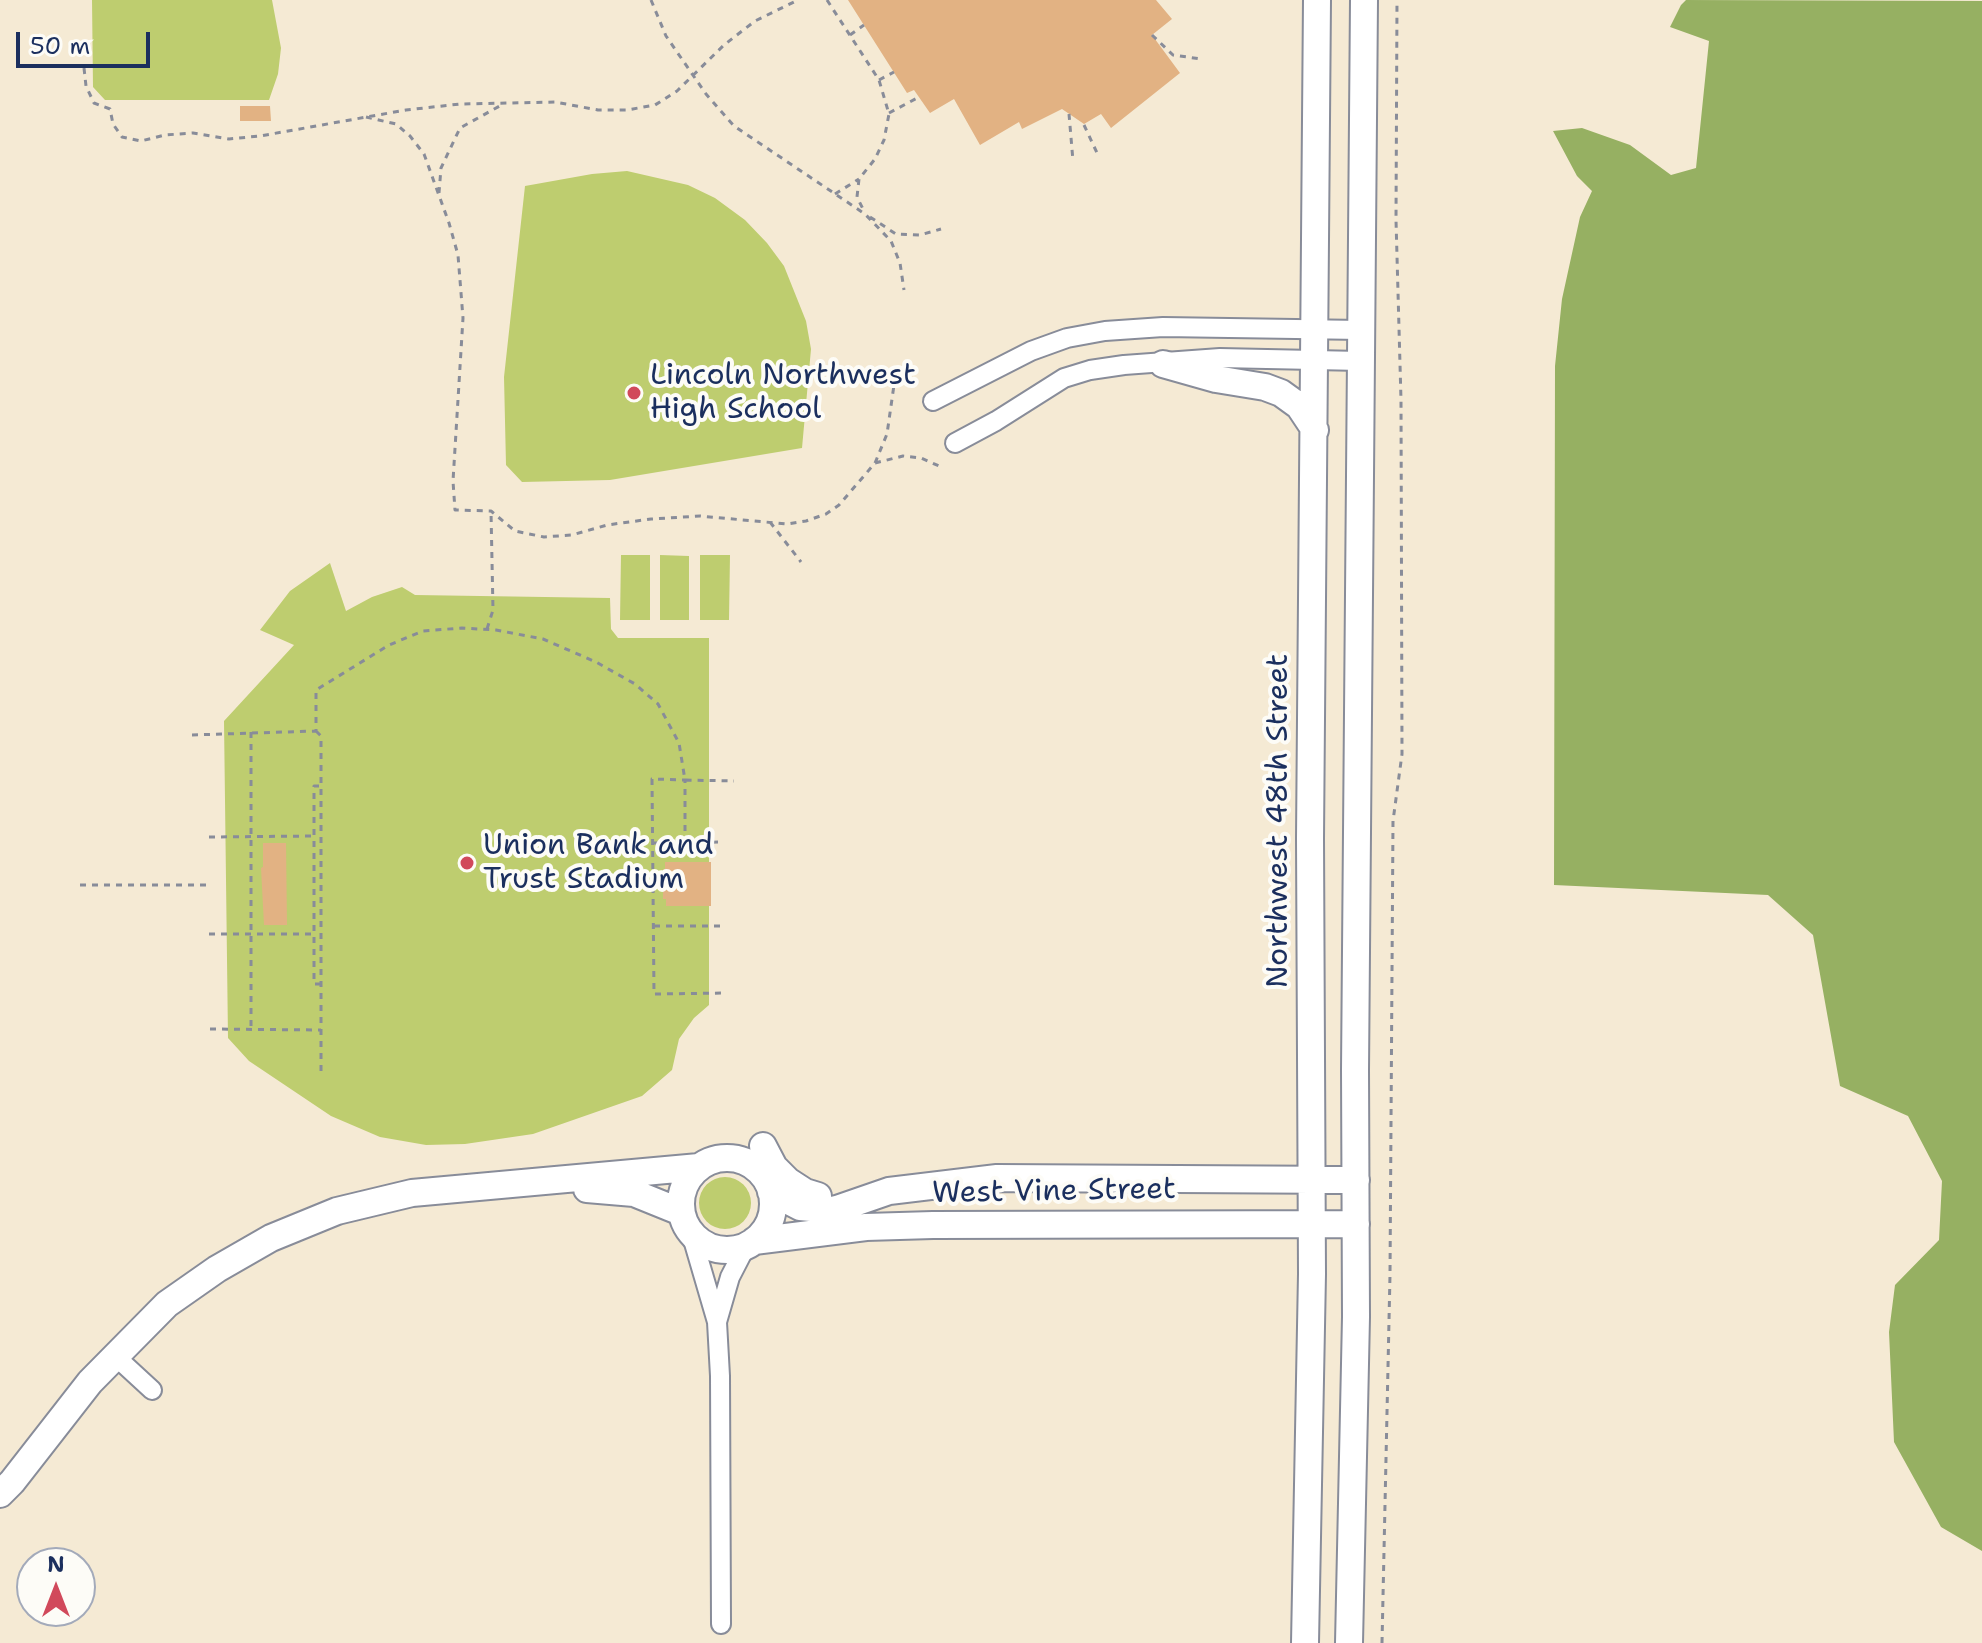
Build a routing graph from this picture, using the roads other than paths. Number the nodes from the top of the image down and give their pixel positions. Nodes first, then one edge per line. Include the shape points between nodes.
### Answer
1 (1317, 0) edge
2 (1364, 0) edge
3 (1316, 329) junction
4 (1362, 330) junction
5 (1316, 359) junction
6 (1361, 361) junction
7 (1163, 364) junction
8 (933, 401) dead end
9 (1315, 430) junction
10 (955, 443) dead end
11 (763, 1146) dead end
12 (699, 1167) junction
13 (1311, 1179) junction
14 (1356, 1180) junction
15 (771, 1192) junction
16 (866, 1198) junction
17 (337, 1211) junction
18 (686, 1223) junction
19 (1311, 1223) junction
20 (1356, 1224) junction
21 (750, 1243) junction
22 (717, 1322) junction
23 (114, 1355) junction
24 (152, 1390) dead end
25 (0, 1494) edge
26 (721, 1624) dead end
27 (1305, 1643) edge
28 (1349, 1643) edge

1 - 3 main road, Northwest 48th Street
2 - 4 main road
3 - 4 street
3 - 5 main road, Northwest 48th Street
3 - 8 street via 1163,327 1067,338
4 - 6 main road
5 - 6 street
5 - 7 street via 1220,358
5 - 9 main road, Northwest 48th Street
6 - 14 main road
7 - 9 main road via 1281,393 1299,406
7 - 10 street via 1124,365 1064,378
9 - 13 main road, Northwest 48th Street
11 - 16 main road via 774,1167 805,1192
12 - 15 main road via 713,1159 740,1159 763,1175
12 - 17 main road via 412,1193
12 - 18 main road via 683,1187
13 - 14 main road, West Vine Street
13 - 16 main road, West Vine Street via 997,1178 943,1182
13 - 19 main road, Northwest 48th Street
14 - 20 main road
15 - 16 main road, West Vine Street via 800,1207 825,1210
15 - 21 main road via 770,1219
17 - 18 main road via 598,1188 634,1193
17 - 23 main road via 271,1238 217,1269 167,1304
18 - 21 main road via 702,1243 716,1249
18 - 22 street
19 - 20 main road, West Vine Street
19 - 21 main road, West Vine Street via 866,1227
19 - 27 main road, Northwest 48th Street
20 - 28 main road
21 - 22 street via 730,1277
22 - 26 street
23 - 24 street
23 - 25 main road

